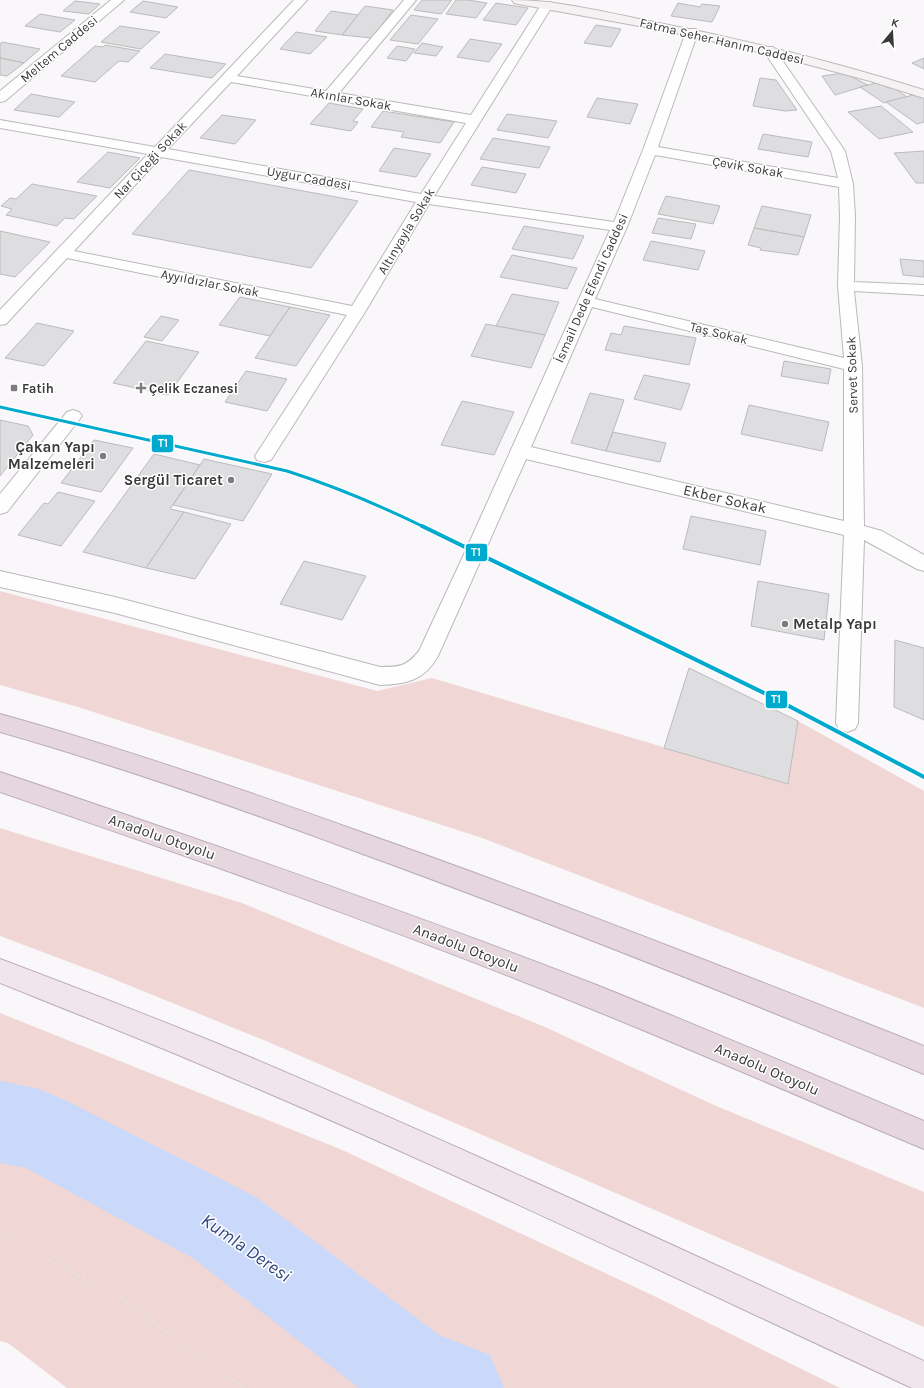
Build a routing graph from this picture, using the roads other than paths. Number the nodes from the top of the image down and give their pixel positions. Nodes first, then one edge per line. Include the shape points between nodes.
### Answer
1 (118, 0) edge
2 (301, 0) edge
3 (410, 0) edge
4 (518, 0) edge
5 (547, 5) junction
6 (692, 32) junction
7 (769, 50) junction
8 (228, 78) junction
9 (924, 94) edge
10 (330, 95) junction
11 (0, 98) edge
12 (474, 120) junction
13 (0, 124) edge
14 (650, 150) junction
15 (158, 151) junction
16 (846, 184) junction
17 (425, 199) junction
18 (619, 227) junction
19 (63, 253) junction
20 (846, 286) junction
21 (924, 290) edge
22 (585, 301) junction
23 (357, 312) junction
24 (0, 320) edge
25 (853, 366) junction
26 (73, 416) dead end
27 (519, 451) junction
28 (264, 456) dead end
29 (0, 507) edge
30 (854, 530) junction
31 (924, 564) edge
32 (0, 578) edge
33 (0, 723) edge
34 (847, 723) dead end
35 (0, 782) edge
36 (0, 971) edge
37 (924, 1060) edge
38 (924, 1135) edge
39 (924, 1377) edge

1 - 11 street, Meltem Caddesi
2 - 8 street, Nar Çiçeği Sokak
3 - 10 street
4 - 5 street, Fatma Seher Hanım Caddesi
5 - 6 street, Fatma Seher Hanım Caddesi
5 - 12 street, Altınyayla Sokak
6 - 7 street, Fatma Seher Hanım Caddesi
6 - 14 street, İsmail Dede Efendi Caddesi
7 - 9 street, Fatma Seher Hanım Caddesi
7 - 16 street, Servet Sokak via 838,151 843,162
8 - 10 street, Akınlar Sokak
8 - 15 street, Nar Çiçeği Sokak
10 - 12 street, Akınlar Sokak
12 - 17 street, Altınyayla Sokak
13 - 15 street, Uygur Caddesi
14 - 16 street, Çevik Sokak
14 - 18 street, İsmail Dede Efendi Caddesi
15 - 17 street, Uygur Caddesi
15 - 19 street, Nar Çiçeği Sokak
16 - 20 street, Servet Sokak
17 - 18 street, Uygur Caddesi
17 - 23 street, Altınyayla Sokak
18 - 22 street, İsmail Dede Efendi Caddesi
19 - 23 street, Ayyıldızlar Sokak
19 - 24 street, Nar Çiçeği Sokak
20 - 21 street
20 - 25 street, Servet Sokak
22 - 25 street, Taş Sokak
22 - 27 street, İsmail Dede Efendi Caddesi
23 - 28 street, Altınyayla Sokak
25 - 30 street, Servet Sokak
26 - 29 street
27 - 30 street, Ekber Sokak
27 - 32 street, İsmail Dede Efendi Caddesi via 427,656 418,668 402,676 380,676 115,605
30 - 31 street, Ekber Sokak via 874,536
30 - 34 street, Servet Sokak
33 - 37 highway via 241,799 453,876 670,958
35 - 38 highway, Anadolu Otoyolu via 212,854 410,926 598,998
36 - 39 main road via 96,1007 351,1115

